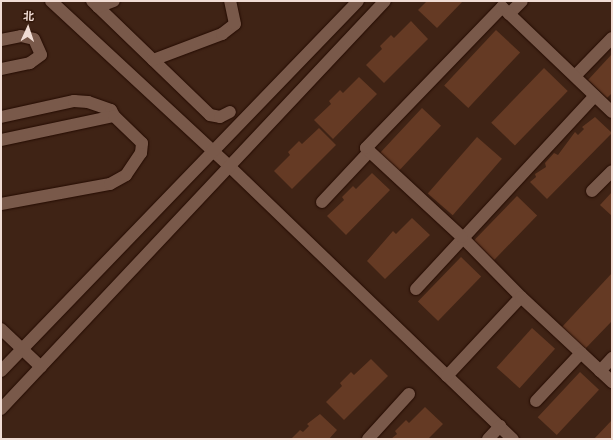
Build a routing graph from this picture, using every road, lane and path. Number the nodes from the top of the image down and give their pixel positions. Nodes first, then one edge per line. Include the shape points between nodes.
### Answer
1 (51, 1) edge
2 (114, 1) edge
3 (230, 1) edge
4 (358, 1) edge
5 (385, 1) edge
6 (522, 1) edge
7 (95, 4) edge
8 (509, 14) junction
9 (612, 38) edge
10 (1, 40) edge
11 (153, 60) junction
12 (1, 69) edge
13 (575, 76) junction
14 (595, 96) junction
15 (230, 112) dead end
16 (612, 112) edge
17 (114, 116) junction
18 (1, 118) edge
19 (1, 140) edge
20 (212, 151) junction
21 (369, 152) junction
22 (229, 166) junction
23 (612, 170) edge
24 (592, 191) dead end
25 (322, 202) dead end
26 (1, 204) edge
27 (462, 237) junction
28 (416, 288) dead end
29 (521, 297) junction
30 (1, 329) edge
31 (22, 349) junction
32 (581, 353) junction
33 (612, 358) edge
34 (41, 367) junction
35 (1, 371) edge
36 (600, 371) junction
37 (447, 376) junction
38 (612, 382) edge
39 (409, 394) dead end
40 (536, 401) dead end
41 (1, 409) edge
42 (500, 426) junction
43 (368, 439) edge
44 (488, 439) edge
45 (513, 439) edge

1 - 20 street
2 - 7 street
3 - 11 street via 235,24 222,34
4 - 20 street
5 - 22 street
6 - 8 street
7 - 11 street
8 - 13 street
8 - 21 street via 502,7 366,148
9 - 13 street
10 - 12 street via 20,36 34,39 41,55 30,63
11 - 15 street via 210,115 220,116
13 - 14 street
14 - 16 street
14 - 27 street
17 - 18 street via 111,110 88,102 74,101
17 - 19 street
17 - 26 street via 142,143 141,153 126,175 110,184
20 - 22 street
20 - 31 street
21 - 25 street
21 - 27 street
22 - 34 street
22 - 37 street
23 - 24 street
27 - 28 street
27 - 29 street
29 - 32 street
29 - 37 street
30 - 31 street
31 - 34 street
31 - 35 street
32 - 36 street
32 - 40 street
33 - 36 street
34 - 41 street
36 - 38 street
37 - 42 street
39 - 43 street
42 - 44 street
42 - 45 street

